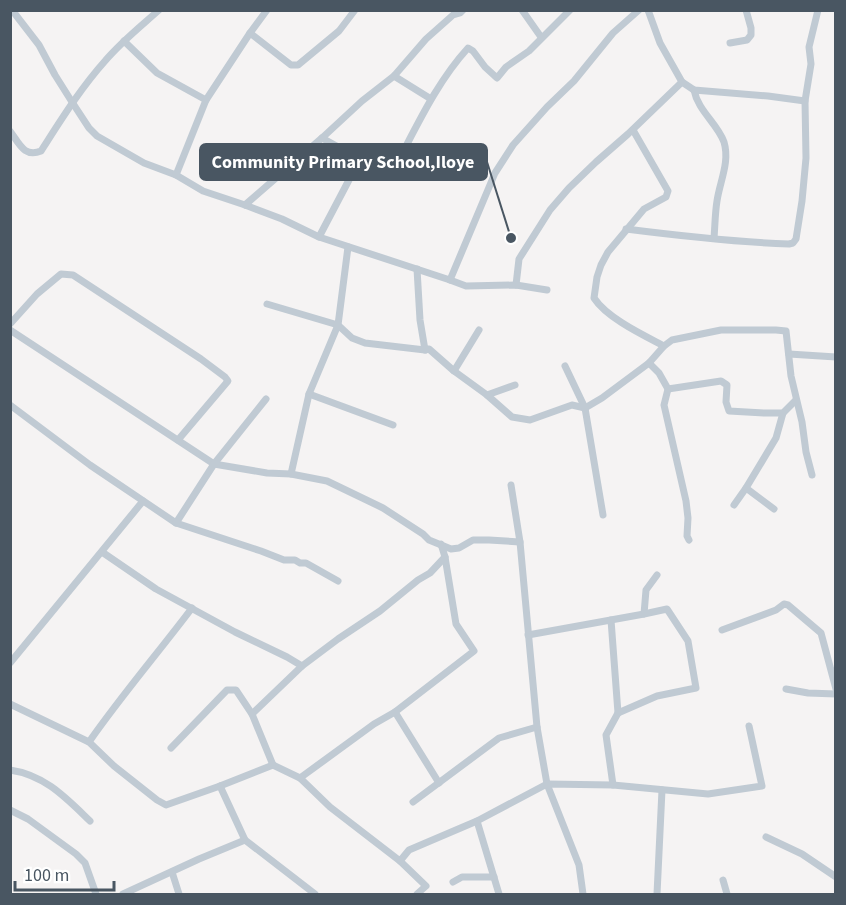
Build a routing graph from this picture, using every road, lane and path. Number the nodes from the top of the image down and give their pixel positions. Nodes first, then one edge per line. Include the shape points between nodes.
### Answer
1 (159, 10) edge
2 (267, 10) edge
3 (355, 10) edge
4 (463, 10) edge
5 (522, 10) edge
6 (570, 10) edge
7 (639, 10) edge
8 (648, 10) edge
9 (746, 10) edge
10 (818, 10) edge
11 (14, 11) edge
12 (250, 33) junction
13 (542, 37) junction
14 (124, 41) junction
15 (729, 43) dead end
16 (394, 76) junction
17 (681, 82) junction
18 (694, 90) junction
19 (431, 99) junction
20 (207, 100) junction
21 (805, 101) junction
22 (72, 102) junction
23 (633, 130) junction
24 (10, 131) edge
25 (322, 138) junction
26 (360, 159) junction
27 (394, 169) junction
28 (176, 176) junction
29 (422, 177) dead end
30 (245, 205) junction
31 (626, 229) junction
32 (320, 237) junction
33 (714, 238) junction
34 (348, 247) junction
35 (417, 269) junction
36 (450, 280) junction
37 (516, 285) junction
38 (547, 290) dead end
39 (267, 304) dead end
40 (10, 324) edge
41 (338, 325) junction
42 (10, 330) edge
43 (478, 330) dead end
44 (664, 346) junction
45 (425, 350) junction
46 (789, 354) junction
47 (836, 357) edge
48 (650, 363) junction
49 (565, 366) dead end
50 (454, 371) junction
51 (515, 385) dead end
52 (668, 389) junction
53 (309, 394) junction
54 (487, 395) junction
55 (266, 399) dead end
56 (796, 400) junction
57 (10, 405) edge
58 (585, 408) junction
59 (783, 413) junction
60 (393, 425) dead end
61 (178, 440) junction
62 (213, 464) junction
63 (291, 474) junction
64 (812, 475) dead end
65 (511, 485) dead end
66 (746, 488) junction
67 (143, 501) junction
68 (734, 505) dead end
69 (774, 509) dead end
70 (603, 515) dead end
71 (176, 523) junction
72 (689, 540) dead end
73 (520, 542) junction
74 (441, 544) junction
75 (102, 552) junction
76 (445, 557) junction
77 (657, 575) dead end
78 (338, 581) dead end
79 (192, 608) junction
80 (644, 614) junction
81 (611, 620) junction
82 (722, 630) dead end
83 (528, 635) junction
84 (10, 663) edge
85 (302, 666) junction
86 (786, 689) dead end
87 (836, 692) edge
88 (10, 704) edge
89 (395, 712) junction
90 (618, 713) junction
91 (252, 714) junction
92 (749, 726) dead end
93 (537, 727) junction
94 (89, 742) junction
95 (171, 748) dead end
96 (273, 765) junction
97 (10, 770) edge
98 (300, 778) junction
99 (439, 783) junction
100 (548, 784) junction
101 (613, 785) junction
102 (220, 786) junction
103 (662, 790) junction
104 (413, 802) dead end
105 (10, 810) edge
106 (90, 821) dead end
107 (477, 821) junction
108 (766, 837) dead end
109 (245, 840) junction
110 (400, 861) junction
111 (172, 872) junction
112 (494, 877) junction
113 (836, 877) edge
114 (723, 880) dead end
115 (453, 882) dead end
116 (96, 894) edge
117 (123, 894) edge
118 (179, 894) edge
119 (315, 894) edge
120 (417, 894) edge
121 (499, 894) edge
122 (583, 894) edge
123 (657, 894) edge
124 (727, 894) edge

1 - 14 street
2 - 12 street
3 - 12 street via 339,31 298,65 291,65
4 - 16 street via 426,39
5 - 13 street
6 - 13 street
7 - 36 street via 613,33 513,145 495,173
8 - 17 street
9 - 15 street via 751,35 747,40
10 - 21 street via 810,40
11 - 22 street
12 - 20 street
13 - 19 street via 497,78 468,48
14 - 20 street via 157,73
14 - 22 street
16 - 19 street
16 - 25 street
17 - 18 street
17 - 23 street
18 - 21 street
18 - 33 street via 698,104 724,145 724,174
19 - 27 street
20 - 28 street
21 - 33 street via 806,158 796,239 789,244
22 - 24 street via 41,151 26,152
22 - 28 street via 97,136
23 - 31 street via 668,195 644,209
23 - 37 street via 550,210 519,259
25 - 26 street
25 - 30 street
26 - 27 street
26 - 32 street
27 - 29 street
28 - 30 street via 203,191
30 - 32 street
31 - 33 street
31 - 44 street via 601,266 594,298 599,306
32 - 34 street
34 - 35 street
34 - 41 street
35 - 36 street
35 - 45 street
36 - 37 street via 466,286
37 - 38 street
39 - 41 street
40 - 61 street via 61,274 73,275 201,359 228,381
41 - 45 street via 352,338 365,343
41 - 53 street
42 - 61 street
43 - 50 street
44 - 46 street via 672,340 721,330 776,330 786,331
44 - 48 street
45 - 50 street via 429,349
46 - 47 street
46 - 56 street
48 - 52 street
48 - 58 street
49 - 58 street
50 - 54 street
51 - 54 street
52 - 59 street via 721,381 727,385 729,411
52 - 72 street via 664,405 686,501
53 - 60 street
53 - 63 street
54 - 58 street via 512,417 530,420 572,405
55 - 62 street
56 - 59 street
56 - 64 street
57 - 67 street
58 - 70 street
59 - 66 street via 776,438
61 - 62 street
62 - 63 street
62 - 71 street
63 - 74 street via 339,487 383,508
65 - 73 street
66 - 68 street
66 - 69 street
67 - 71 street
67 - 75 street
71 - 78 street via 284,561 306,563
73 - 74 street via 473,540 451,549
73 - 83 street
74 - 76 street
75 - 79 street
75 - 84 street
76 - 85 street via 430,573
76 - 89 street via 456,624 474,651
77 - 80 street via 646,591
79 - 85 street
79 - 94 street
80 - 81 street
80 - 90 street via 667,609 688,641 696,688 657,696
81 - 83 street
81 - 90 street
82 - 87 street via 788,604 821,633
83 - 93 street
85 - 91 street
86 - 87 street
88 - 94 street
89 - 98 street
89 - 99 street
90 - 101 street via 606,735
91 - 95 street via 236,690 227,690
91 - 96 street
92 - 103 street via 762,786 708,794
93 - 99 street via 499,738
93 - 100 street
94 - 102 street via 166,805
96 - 98 street
96 - 102 street
97 - 106 street via 56,789
98 - 110 street via 330,807
99 - 104 street
100 - 101 street
100 - 107 street
100 - 122 street via 579,865
101 - 103 street
102 - 109 street
103 - 123 street
105 - 116 street via 76,854 85,863
107 - 110 street via 409,850
107 - 112 street
108 - 113 street via 802,854
109 - 111 street
109 - 119 street
110 - 120 street via 426,886
111 - 117 street
111 - 118 street
112 - 115 street via 462,877
112 - 121 street
114 - 124 street

